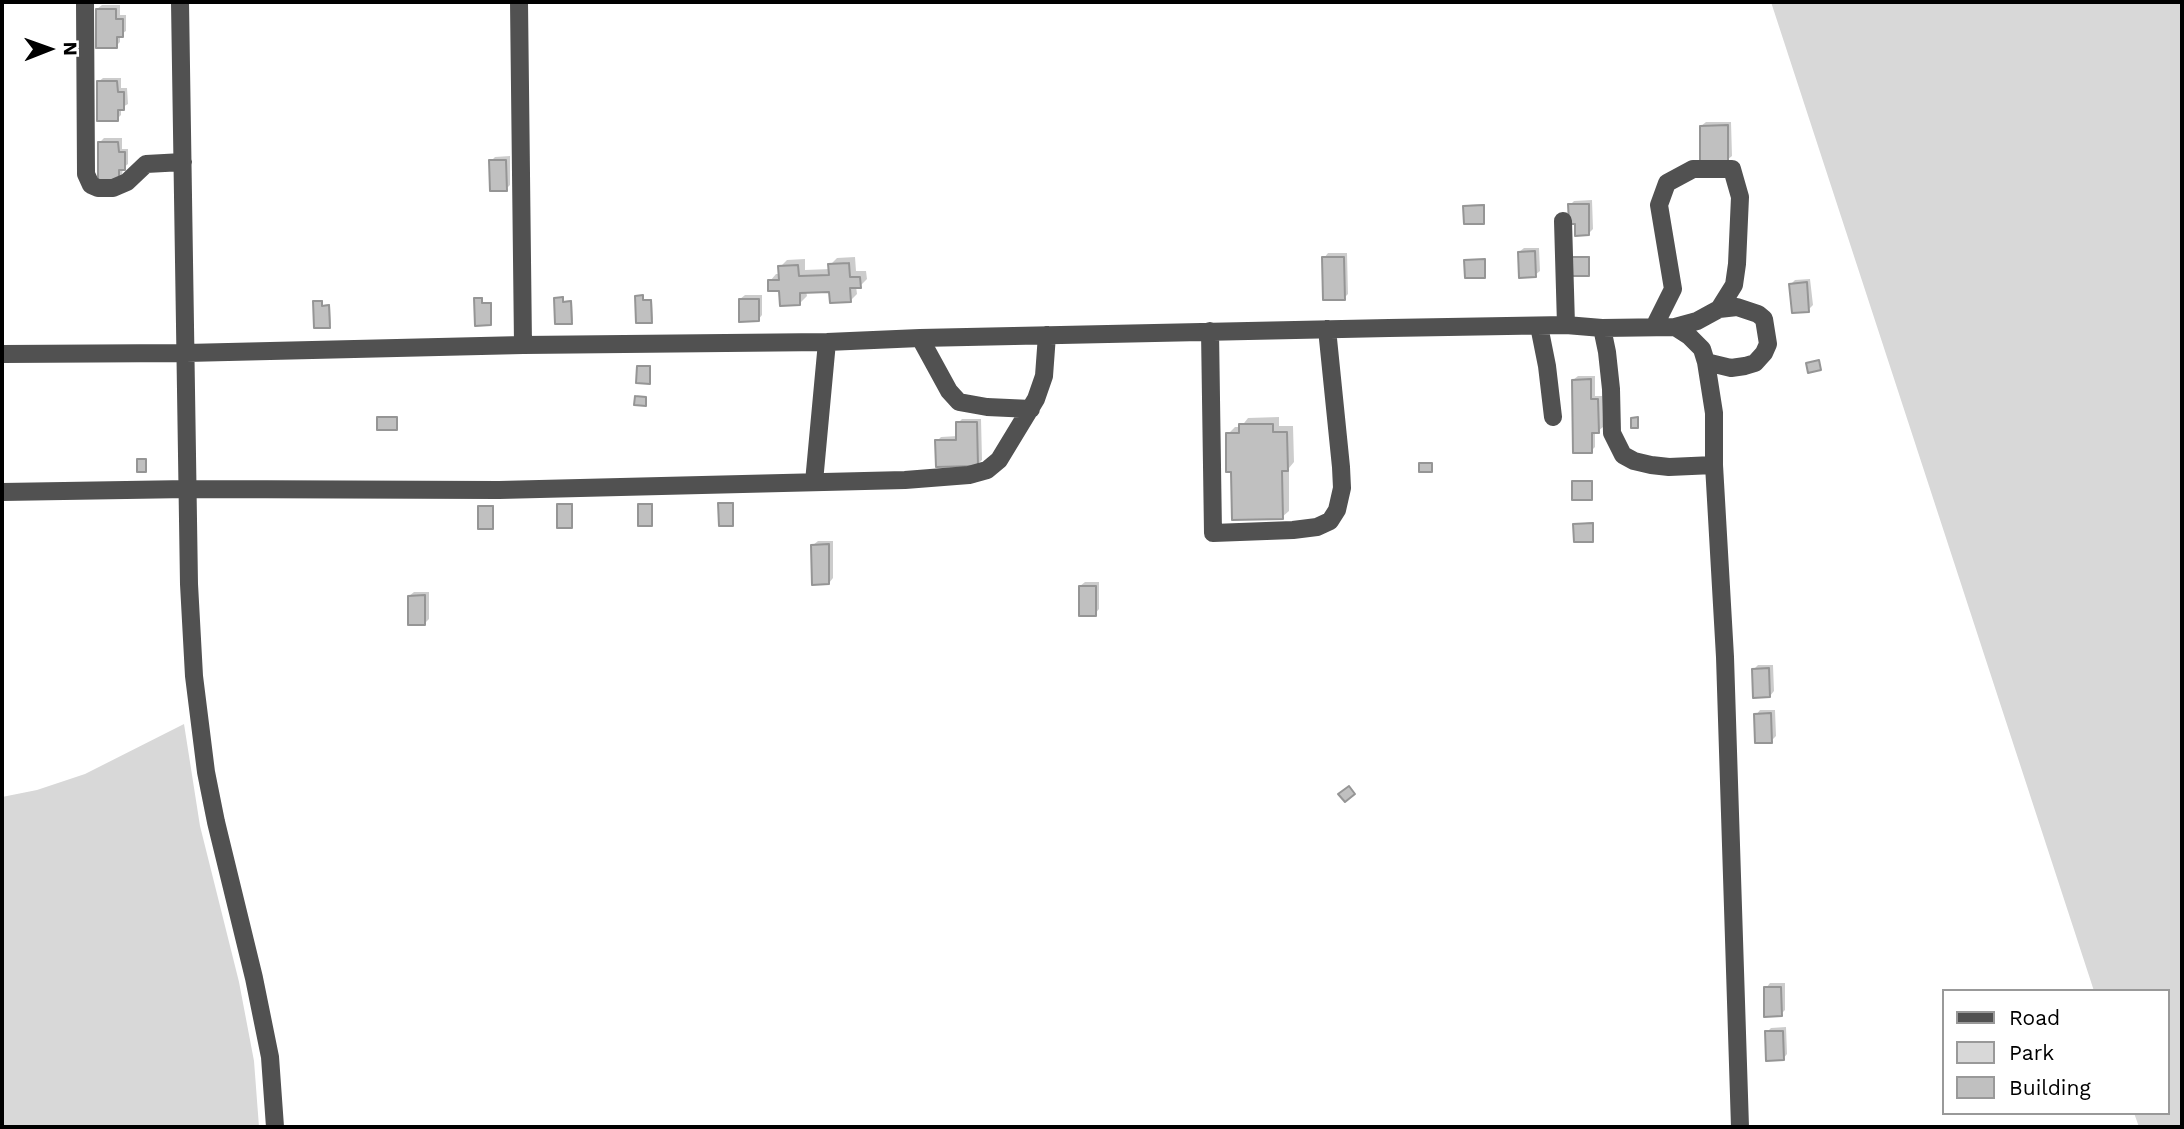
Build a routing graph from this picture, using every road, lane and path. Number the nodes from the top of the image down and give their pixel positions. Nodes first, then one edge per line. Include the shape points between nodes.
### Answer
1 (85, 2) edge
2 (180, 2) edge
3 (519, 2) edge
4 (183, 162) junction
5 (1563, 221) dead end
6 (1719, 309) junction
7 (1566, 325) junction
8 (1539, 326) junction
9 (1654, 327) junction
10 (1675, 327) junction
11 (1602, 328) junction
12 (1327, 329) junction
13 (1210, 331) junction
14 (1047, 335) junction
15 (920, 338) junction
16 (827, 342) junction
17 (523, 345) junction
18 (186, 353) junction
19 (2, 354) edge
20 (1706, 362) junction
21 (1031, 409) junction
22 (1553, 417) dead end
23 (1714, 465) junction
24 (814, 482) junction
25 (188, 489) junction
26 (2, 492) edge
27 (275, 1127) edge
28 (1740, 1127) edge

1 - 4 street via 86,174 91,185 113,188 146,164
2 - 4 street
3 - 17 street
4 - 18 street
5 - 7 street
6 - 9 street via 1734,285 1740,197 1732,169 1693,169 1667,183 1659,205 1673,289
6 - 10 street
6 - 20 street via 1737,307 1758,314 1764,319 1768,344 1755,363 1745,366
7 - 8 street
7 - 11 street
8 - 12 street
8 - 22 street
9 - 10 street
9 - 11 street
10 - 20 street via 1702,349
11 - 23 street via 1612,433 1623,455 1669,467
12 - 13 street
12 - 13 street via 1341,467 1337,510 1330,521 1317,527 1213,533
13 - 14 street
14 - 15 street
14 - 21 street via 1044,376
15 - 16 street
15 - 21 street via 960,402
16 - 17 street
16 - 24 street
17 - 18 street
18 - 19 street
18 - 25 street
20 - 23 street via 1714,413
21 - 24 street via 987,471 905,480
23 - 28 street via 1726,657
24 - 25 street via 499,490
25 - 26 street
25 - 27 street via 191,634 199,720 216,822 270,1058

